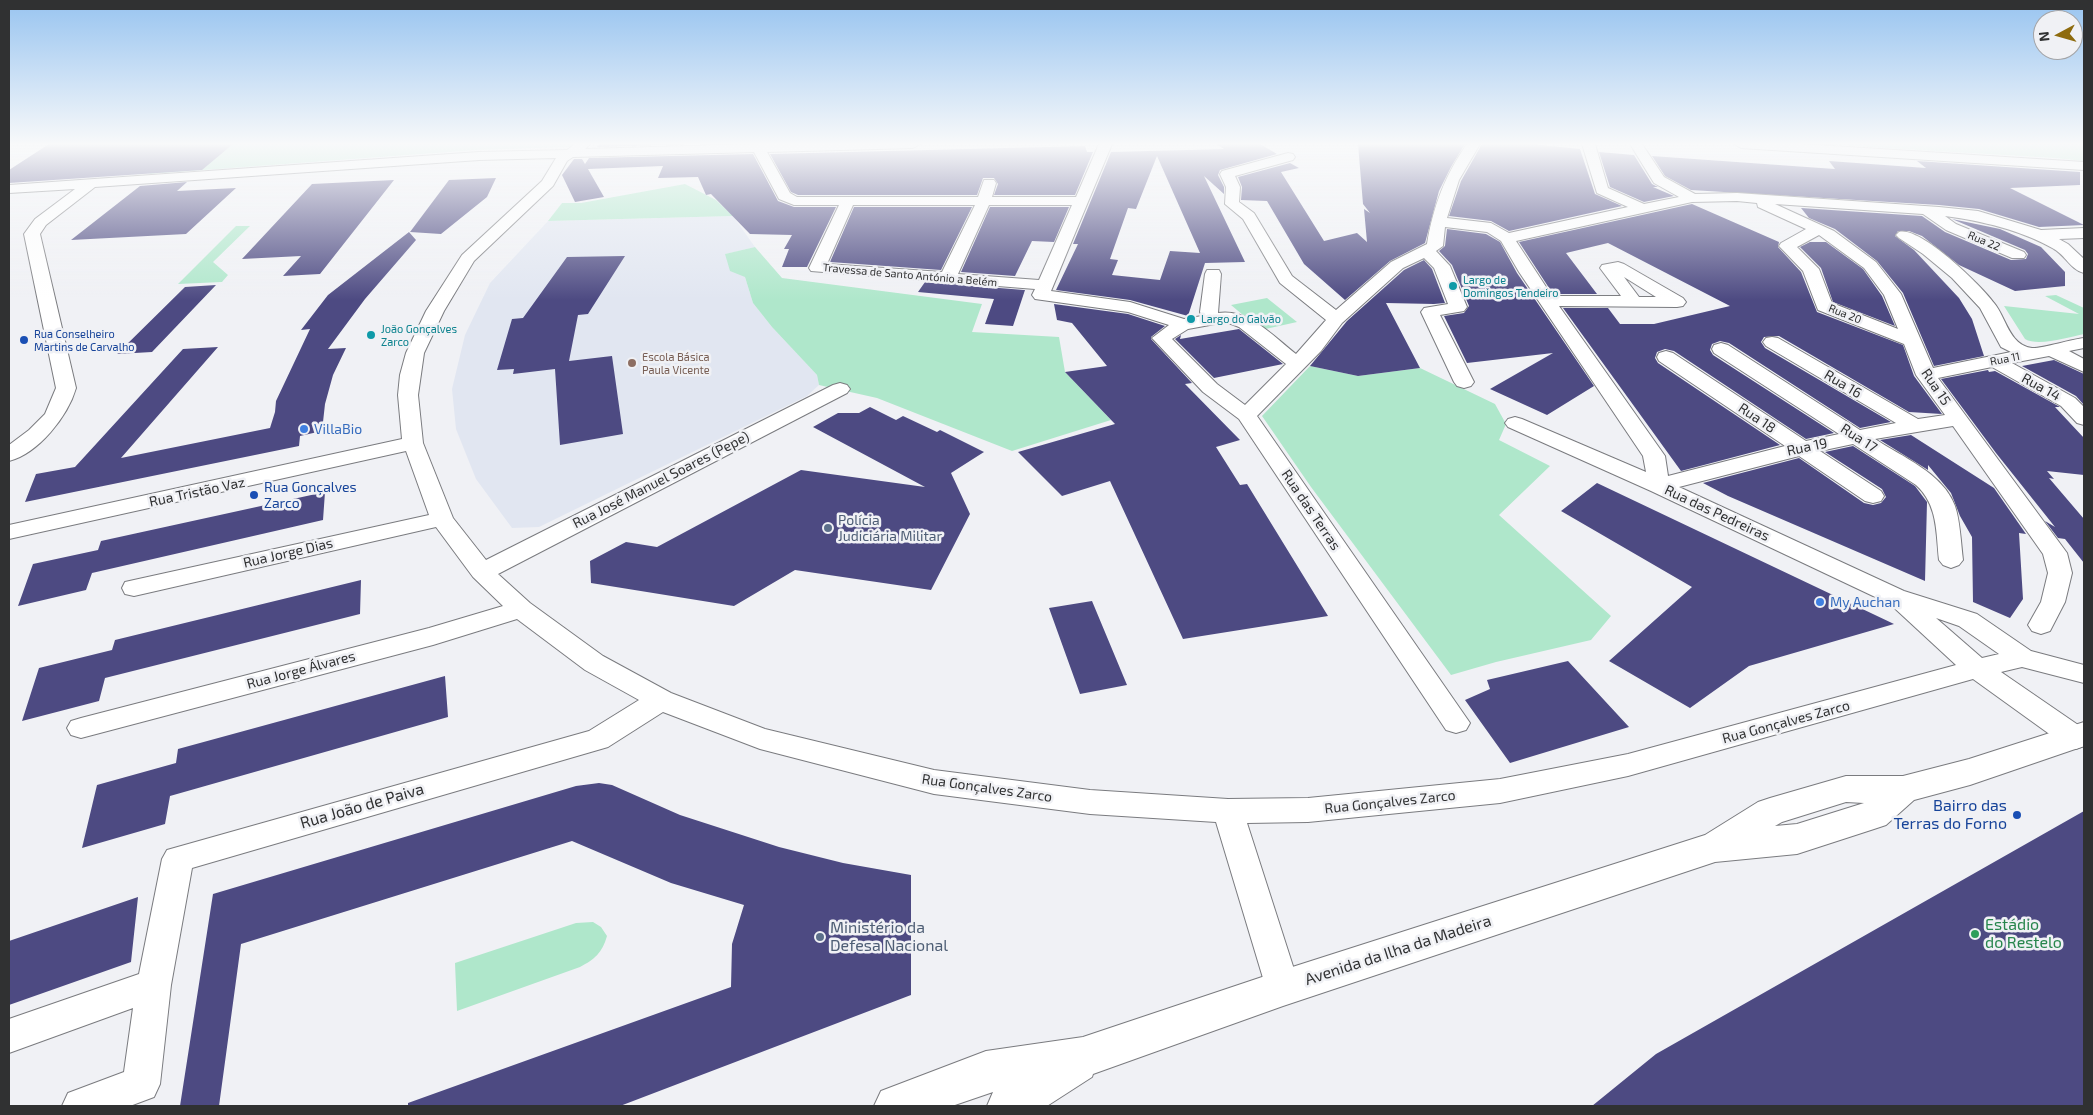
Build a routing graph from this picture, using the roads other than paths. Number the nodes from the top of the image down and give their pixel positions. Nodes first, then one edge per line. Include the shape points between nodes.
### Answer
1 (75, 196) edge
2 (533, 196) edge
3 (784, 196) edge
4 (985, 196) edge
5 (1083, 196) edge
6 (1232, 196) edge
7 (1447, 196) edge
8 (1615, 196) edge
9 (1688, 196) edge
10 (1713, 196) edge
11 (1714, 196) edge
12 (1692, 198) junction
13 (1748, 198) junction
14 (848, 201) junction
15 (984, 201) junction
16 (1080, 202) junction
17 (1640, 208) junction
18 (1927, 210) junction
19 (1438, 222) junction
20 (1818, 229) junction
21 (2084, 233) edge
22 (1904, 235) dead end
23 (2046, 235) junction
24 (1507, 238) junction
25 (2084, 244) edge
26 (2062, 248) junction
27 (1427, 251) junction
28 (2018, 255) dead end
29 (2084, 257) edge
30 (2084, 268) edge
31 (1213, 274) dead end
32 (948, 278) junction
33 (1043, 290) junction
34 (1547, 300) junction
35 (1634, 302) dead end
36 (1212, 319) junction
37 (1336, 319) junction
38 (1183, 324) junction
39 (1910, 340) junction
40 (1772, 342) dead end
41 (2084, 343) edge
42 (1721, 348) dead end
43 (2052, 350) junction
44 (2028, 354) junction
45 (1666, 357) dead end
46 (1994, 361) junction
47 (1298, 364) junction
48 (2084, 366) edge
49 (1926, 375) junction
50 (1464, 382) dead end
51 (840, 389) dead end
52 (1246, 414) junction
53 (2084, 419) edge
54 (1958, 420) junction
55 (1515, 423) dead end
56 (1914, 426) junction
57 (1857, 437) junction
58 (413, 443) junction
59 (1802, 448) junction
60 (9, 455) edge
61 (1659, 486) junction
62 (1873, 496) dead end
63 (442, 519) junction
64 (9, 532) edge
65 (1950, 560) dead end
66 (482, 572) junction
67 (134, 588) dead end
68 (1895, 597) junction
69 (521, 609) junction
70 (2041, 625) dead end
71 (2022, 658) junction
72 (1977, 669) junction
73 (2084, 674) edge
74 (661, 700) junction
75 (1456, 722) dead end
76 (81, 728) dead end
77 (2081, 736) edge
78 (1228, 811) junction
79 (154, 985) junction
80 (1283, 988) junction
81 (9, 1036) edge
82 (1083, 1057) junction
83 (81, 1106) edge
84 (896, 1106) edge
85 (1009, 1106) edge

1 - 60 street via 40,222 32,234 66,388 64,398 48,422
2 - 58 street, Rua Gonçalves Zarco via 468,258 434,311 415,353 410,375 408,395
3 - 14 street via 794,201
4 - 15 street
5 - 16 street
6 - 37 street via 1232,204 1249,216 1286,279
7 - 19 street
8 - 17 street
9 - 12 street
10 - 12 street
11 - 13 street
12 - 17 street
13 - 18 street
13 - 20 street, Rua 15
14 - 15 street
14 - 32 street, Travessa de Santo António a Belém via 817,268
15 - 16 street
15 - 32 street
16 - 33 street
17 - 24 street
18 - 23 street via 1978,216
18 - 28 street, Rua 22 via 1951,227
19 - 24 street via 1491,228
19 - 27 street via 1435,246
20 - 39 street, Rua 15 via 1870,265 1892,294
20 - 39 street, Rua 20 via 1787,246 1811,270 1824,306
21 - 23 street
22 - 44 street via 1958,274 1988,306 2007,343
23 - 25 street
23 - 26 street
24 - 34 street, Rua das Pedreiras
26 - 29 street
26 - 30 street
27 - 37 street via 1397,264
27 - 50 street via 1442,266 1458,307 1430,312
31 - 36 street via 1209,312
32 - 33 street, Travessa de Santo António a Belém
33 - 38 street via 1130,307
34 - 35 street
34 - 61 street, Rua das Pedreiras via 1654,456
36 - 38 street
36 - 47 street via 1227,317 1245,323
37 - 47 street
38 - 52 street, Rua das Terras via 1161,338 1210,388
39 - 49 street, Rua 15
40 - 56 street, Rua 16
41 - 43 street, Rua 11
42 - 57 street, Rua 17
43 - 44 street, Rua 11
43 - 48 street
44 - 46 street, Rua 11
45 - 59 street, Rua 18
46 - 49 street, Rua 11
46 - 53 street, Rua 14 via 2068,402
47 - 52 street
49 - 54 street, Rua 15
51 - 66 street, Rua José Manuel Soares (Pepe)
52 - 75 street, Rua das Terras
54 - 56 street, Rua 19
54 - 70 street, Rua 15 via 2055,553 2060,573 2054,602
55 - 61 street
56 - 57 street, Rua 19
57 - 59 street, Rua 19
57 - 65 street, Rua 17 via 1934,489 1944,506
58 - 63 street, Rua Gonçalves Zarco
58 - 64 street, Rua Tristão Vaz
59 - 61 street, Rua 19
59 - 62 street, Rua 18
61 - 68 street, Rua das Pedreiras
63 - 66 street, Rua Gonçalves Zarco
63 - 67 street, Rua Jorge Dias
66 - 69 street, Rua Gonçalves Zarco
68 - 71 street, Rua das Pedreiras via 1968,620
68 - 72 street, Rua das Pedreiras
69 - 74 street, Rua Gonçalves Zarco via 594,663
69 - 76 street, Rua Jorge Álvares via 433,636
71 - 72 street, Rua Gonçalves Zarco
71 - 73 street, Rua das Pedreiras
72 - 77 street, Rua das Pedreiras
72 - 78 street, Rua Gonçalves Zarco via 1628,765 1500,791 1308,810
74 - 78 street, Rua Gonçalves Zarco via 760,738 934,782 1081,801
74 - 79 street, Rua João de Paiva via 598,739 178,859
77 - 80 main road, Avenida da Ilha da Madeira via 1903,790 1874,815 1797,839 1714,847
78 - 80 street
79 - 81 street
79 - 83 street, Rua João de Paiva via 141,1084
80 - 82 main road, Avenida da Ilha da Madeira
82 - 84 main road, Avenida da Ilha da Madeira via 986,1072
82 - 85 main road, Avenida da Ilha da Madeira

